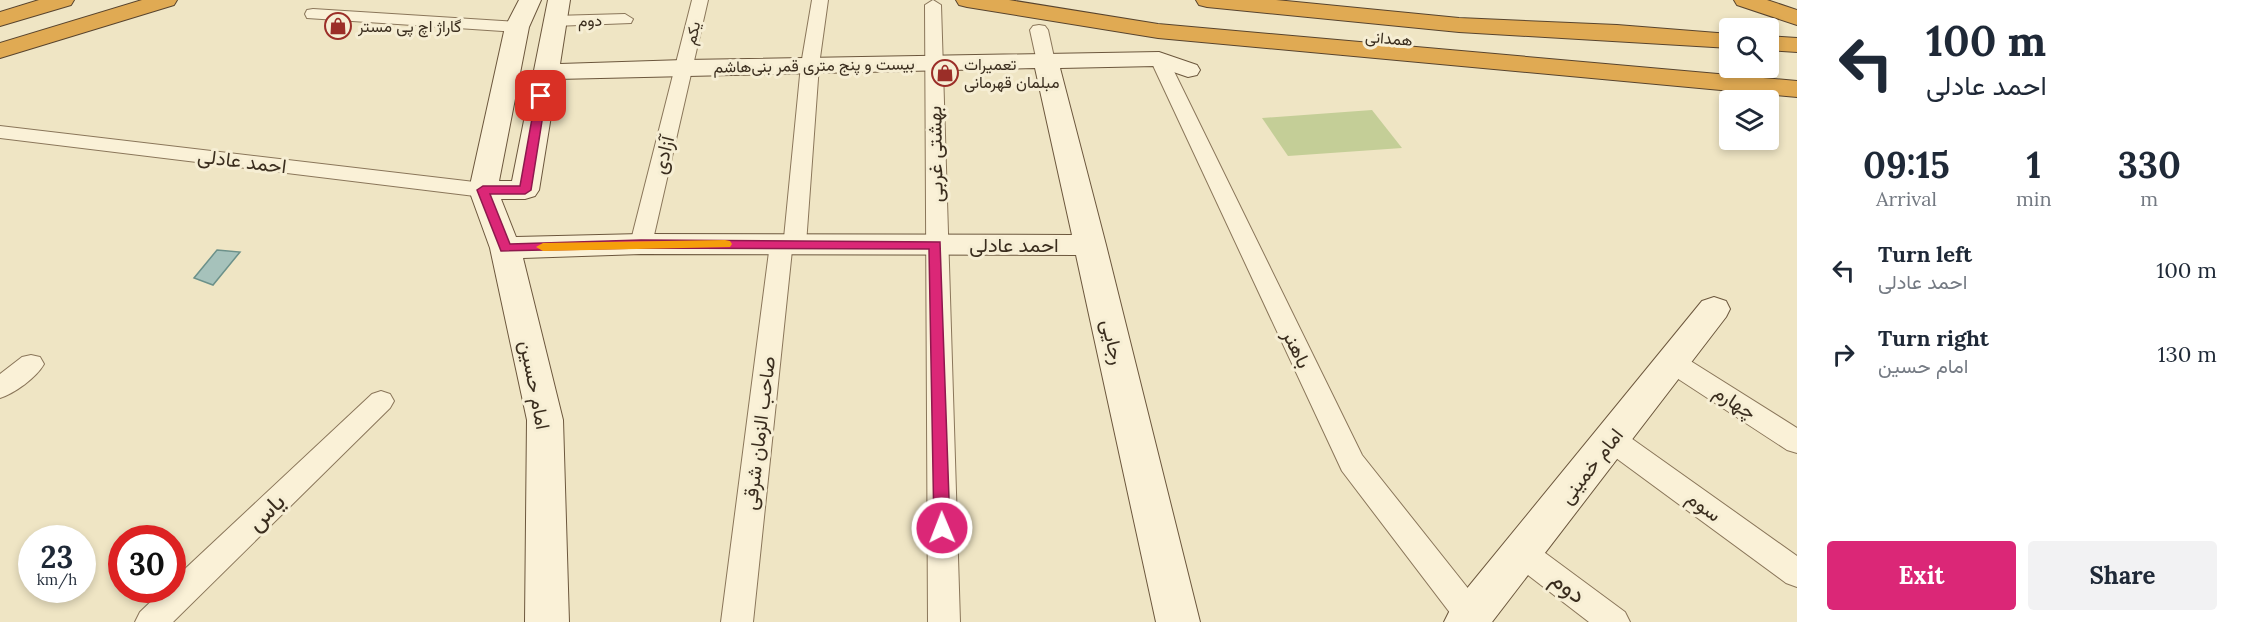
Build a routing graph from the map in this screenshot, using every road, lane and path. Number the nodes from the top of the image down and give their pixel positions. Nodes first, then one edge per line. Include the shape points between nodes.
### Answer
1 (29, 0) edge
2 (63, 0) edge
3 (106, 0) edge
4 (166, 0) edge
5 (530, 0) edge
6 (700, 0) edge
7 (820, 0) edge
8 (967, 0) edge
9 (1050, 0) edge
10 (1206, 0) edge
11 (1436, 0) edge
12 (1745, 0) edge
13 (1777, 0) edge
14 (933, 5) dead end
15 (1797, 6) edge
16 (0, 8) edge
17 (557, 10) edge
18 (313, 14) dead end
19 (1797, 18) edge
20 (0, 19) edge
21 (625, 19) dead end
22 (517, 27) junction
23 (1039, 30) dead end
24 (0, 32) edge
25 (1640, 35) junction
26 (1719, 40) edge
27 (1779, 44) edge
28 (1797, 45) edge
29 (0, 51) edge
30 (1159, 59) junction
31 (1046, 62) junction
32 (934, 63) junction
33 (1719, 63) edge
34 (810, 65) junction
35 (684, 67) junction
36 (1779, 67) edge
37 (1797, 68) edge
38 (1188, 70) dead end
39 (545, 72) junction
40 (1797, 89) edge
41 (0, 132) edge
42 (483, 190) junction
43 (641, 244) junction
44 (788, 244) junction
45 (936, 245) junction
46 (1091, 245) junction
47 (505, 248) junction
48 (1714, 309) dead end
49 (1672, 362) junction
50 (32, 364) dead end
51 (0, 388) edge
52 (381, 401) dead end
53 (1611, 439) junction
54 (1797, 442) edge
55 (1522, 553) junction
56 (1797, 573) edge
57 (1468, 619) edge
58 (151, 622) edge
59 (547, 622) edge
60 (737, 622) edge
61 (944, 622) edge
62 (1178, 622) edge
63 (1614, 622) edge

1 - 16 highway
2 - 20 highway
3 - 24 highway
4 - 29 highway
5 - 22 street
6 - 35 street, یکم
7 - 34 street
8 - 40 highway via 1158,31
9 - 33 highway, همدانی via 1188,19 1573,55
10 - 25 highway, همدانی via 1459,25
11 - 25 highway via 1497,16
12 - 19 highway
13 - 15 highway
14 - 32 street
17 - 21 street, دوم
17 - 39 street
18 - 22 street
22 - 42 street
23 - 31 street
25 - 26 highway
27 - 28 highway
30 - 31 street, بیست و پنج متری قمر بنی‌هاشم
30 - 38 street, بیست و پنج متری قمر بنی‌هاشم
30 - 57 street, باهنر via 1352,464
31 - 32 street, بیست و پنج متری قمر بنی‌هاشم
31 - 46 street, رجایی
32 - 34 street, بیست و پنج متری قمر بنی‌هاشم
32 - 45 street, بهشتی غربی
34 - 35 street, بیست و پنج متری قمر بنی‌هاشم
34 - 44 street, صاحب الزمان شرقی
35 - 39 street, بیست و پنج متری قمر بنی‌هاشم
35 - 43 street, آزادی
36 - 37 highway
39 - 42 street via 525,190
41 - 42 street, احمد عادلی
42 - 47 street, امام حسین
43 - 44 street, احمد عادلی
43 - 47 street, احمد عادلی
44 - 45 street, احمد عادلی
44 - 60 street, صاحب الزمان شرقی
45 - 46 street, احمد عادلی
45 - 61 street, بهشتی غربی
46 - 62 street, رجایی
47 - 59 street, امام حسین via 545,420
48 - 49 street, امام خمینی
49 - 53 street, امام خمینی
49 - 54 street, چهارم
50 - 51 street
52 - 58 street, یاس
53 - 55 street, امام خمینی
53 - 56 street, سوم
55 - 57 street, امام خمینی
55 - 63 street, دوم

